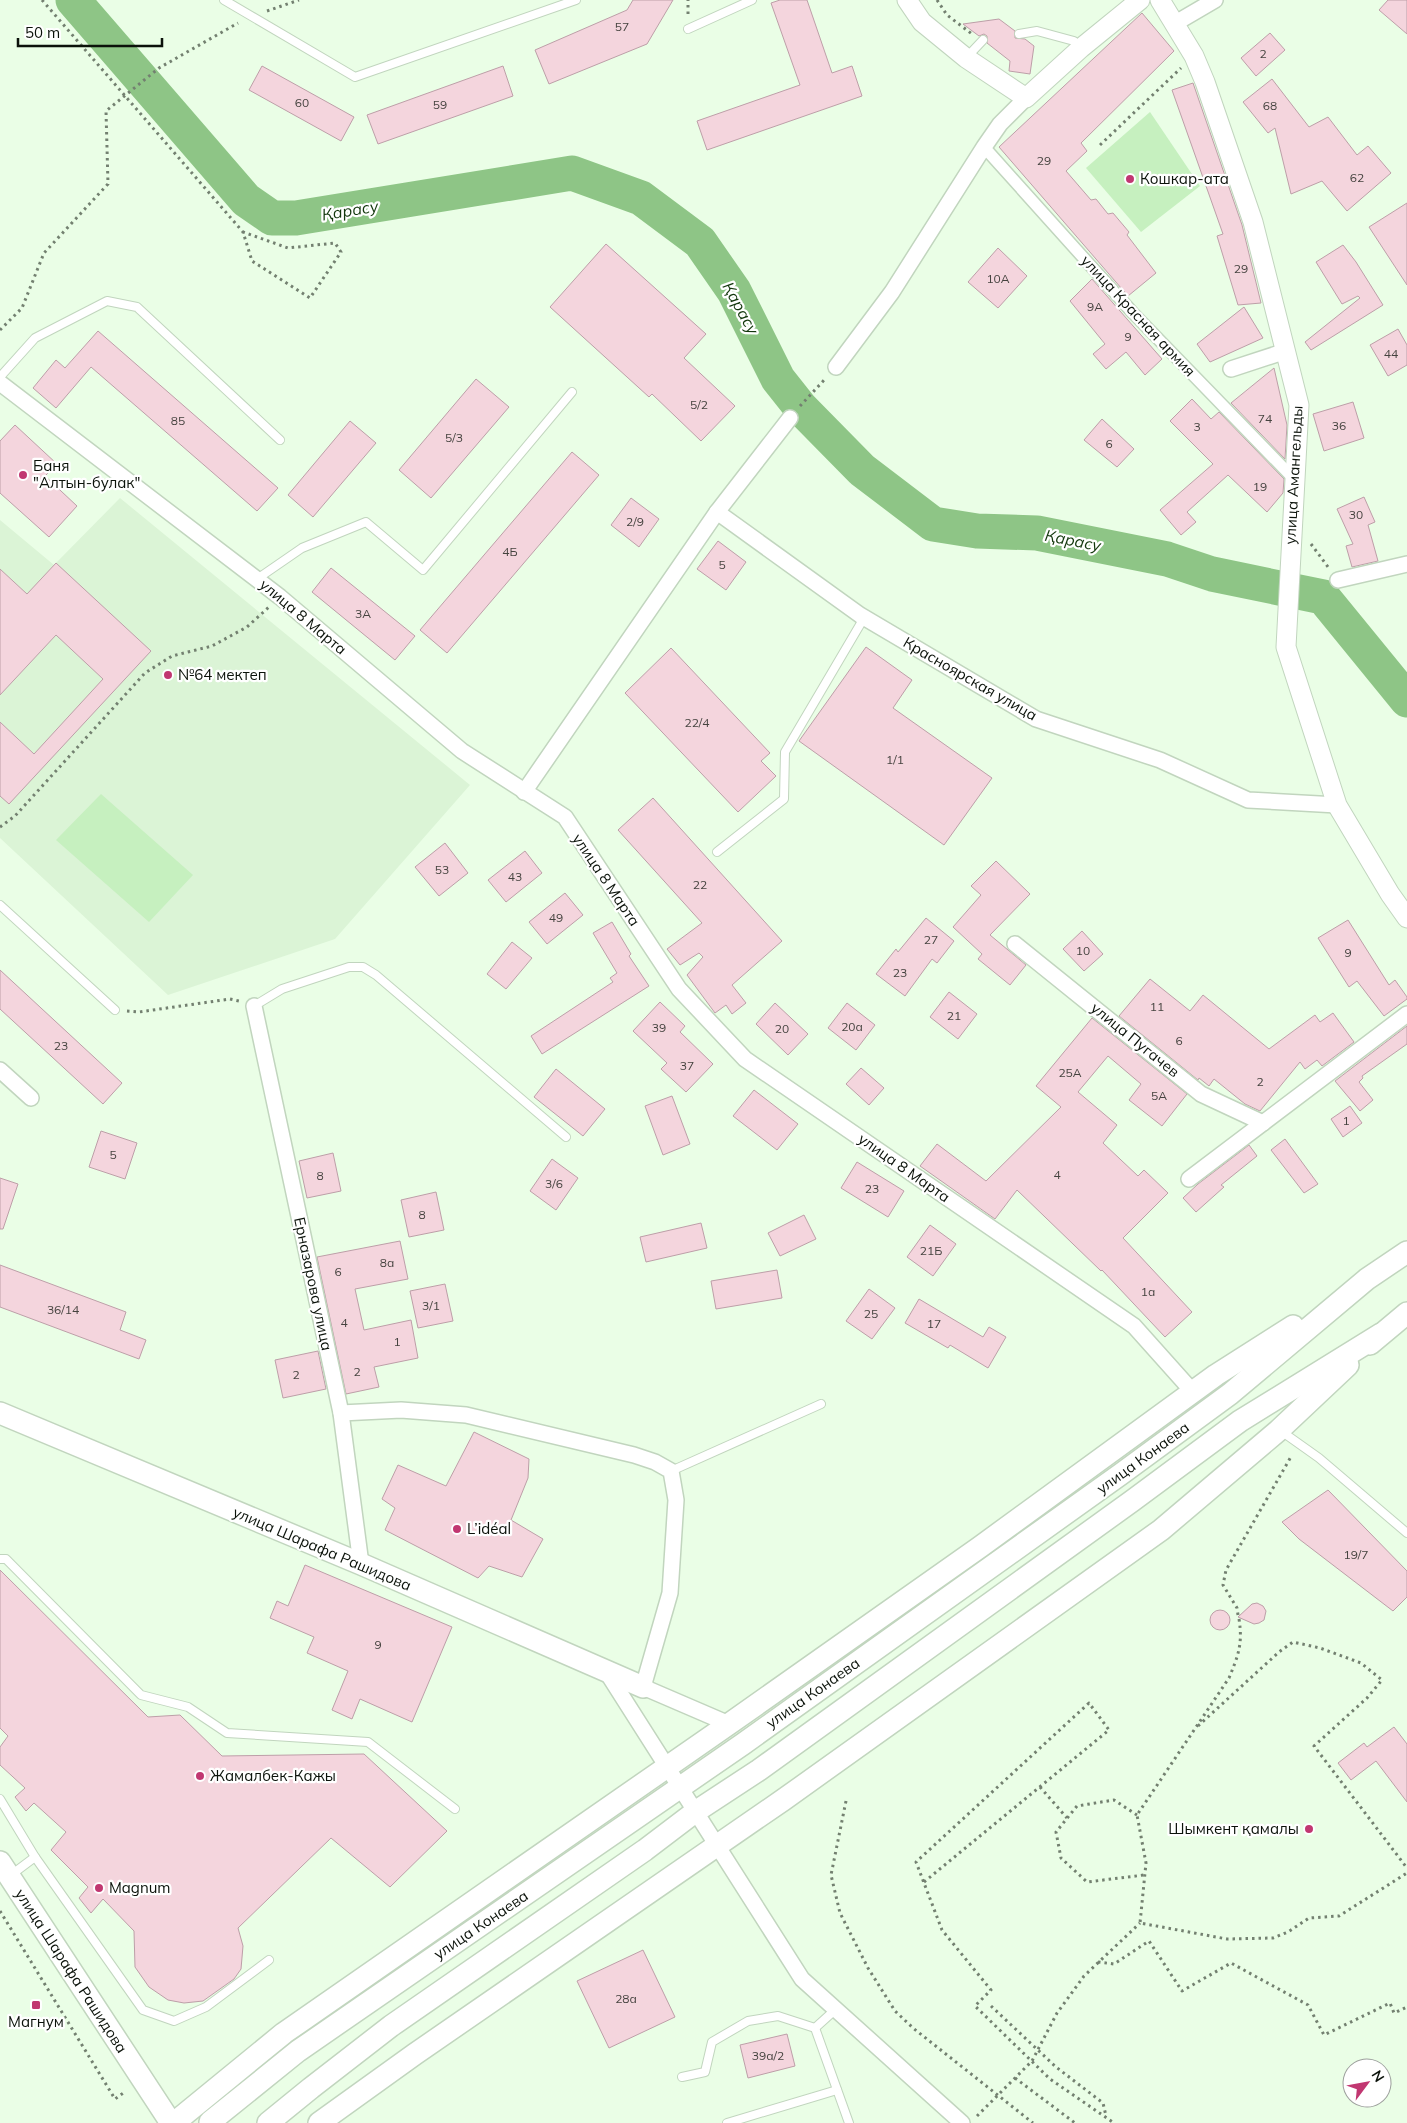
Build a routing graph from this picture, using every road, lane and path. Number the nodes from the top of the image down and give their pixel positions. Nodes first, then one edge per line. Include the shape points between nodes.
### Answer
1 (42, 0) edge
2 (224, 0) edge
3 (299, 0) edge
4 (576, 0) edge
5 (752, 0) edge
6 (907, 0) edge
7 (937, 0) edge
8 (1140, 0) edge
9 (1160, 0) edge
10 (1215, 0) edge
11 (251, 16) junction
12 (1174, 24) junction
13 (688, 29) dead end
14 (1019, 34) dead end
15 (982, 41) joint
16 (1081, 48) junction
17 (1194, 56) junction
18 (966, 58) junction
19 (124, 95) junction
20 (1026, 98) junction
21 (1100, 144) dead end
22 (984, 147) junction
23 (243, 232) junction
24 (0, 330) edge
25 (1286, 350) junction
26 (836, 367) dead end
27 (1231, 370) dead end
28 (0, 377) edge
29 (0, 383) edge
30 (572, 392) dead end
31 (813, 392) dead end
32 (793, 414) joint
33 (280, 440) dead end
34 (1296, 482) junction
35 (717, 512) junction
36 (1292, 520) junction
37 (1407, 564) edge
38 (257, 579) junction
39 (1338, 580) joint
40 (280, 597) junction
41 (860, 615) junction
42 (524, 792) junction
43 (1337, 806) junction
44 (0, 827) edge
45 (717, 852) dead end
46 (0, 905) edge
47 (1407, 918) edge
48 (1015, 944) dead end
49 (254, 1006) junction
50 (115, 1010) joint
51 (1407, 1014) edge
52 (0, 1070) edge
53 (31, 1098) dead end
54 (1263, 1123) junction
55 (566, 1137) dead end
56 (1189, 1179) dead end
57 (1407, 1252) edge
58 (1367, 1279) junction
59 (1405, 1316) edge
60 (1381, 1334) junction
61 (1193, 1392) junction
62 (821, 1404) dead end
63 (0, 1413) edge
64 (341, 1413) junction
65 (1279, 1430) junction
66 (1299, 1444) junction
67 (671, 1471) junction
68 (1407, 1533) edge
69 (0, 1559) edge
70 (361, 1564) junction
71 (606, 1671) junction
72 (643, 1687) junction
73 (730, 1724) junction
74 (1192, 1731) junction
75 (667, 1768) junction
76 (1040, 1787) junction
77 (679, 1788) junction
78 (0, 1799) edge
79 (846, 1801) dead end
80 (455, 1809) dead end
81 (695, 1812) junction
82 (1137, 1814) junction
83 (1067, 1818) junction
84 (717, 1846) junction
85 (35, 1856) junction
86 (1407, 1868) edge
87 (4, 1869) edge
88 (1407, 1873) edge
89 (1144, 1876) junction
90 (924, 1882) junction
91 (0, 1910) edge
92 (1140, 1923) junction
93 (269, 1960) dead end
94 (1098, 1962) junction
95 (991, 2006) dead end
96 (1407, 2007) edge
97 (836, 2009) junction
98 (815, 2028) junction
99 (1038, 2050) junction
100 (1032, 2061) junction
101 (682, 2077) dead end
102 (1015, 2078) junction
103 (142, 2080) junction
104 (837, 2090) junction
105 (998, 2094) junction
106 (1106, 2117) junction
107 (968, 2120) edge
108 (210, 2122) edge
109 (172, 2123) edge
110 (268, 2123) edge
111 (319, 2123) edge
112 (727, 2123) edge
113 (849, 2123) edge
114 (1033, 2123) edge
115 (1075, 2123) edge
116 (1114, 2123) edge

1 - 19 path
2 - 11 lane
3 - 11 path
4 - 11 lane via 355,77
5 - 13 lane
6 - 18 street via 922,22
7 - 15 path via 947,15
8 - 16 street
9 - 12 street, улица Амангельды
10 - 12 street
11 - 19 path via 158,68
12 - 17 street, улица Амангельды
14 - 16 lane via 1037,31 1074,41
15 - 18 lane
16 - 20 street
17 - 21 path
17 - 25 street, улица Амангельды via 1253,222
18 - 20 street
19 - 23 path
19 - 24 path via 106,111 108,184 44,253 22,308
20 - 22 street via 1000,124
22 - 26 street via 892,292
22 - 34 street, улица Красная армия via 1133,313
23 - 23 path via 288,248 335,243 341,252 310,298 252,261
25 - 27 street
25 - 34 street, улица Амангельды via 1300,405
28 - 33 lane via 35,338 107,301 136,307
29 - 38 street, улица 8 Марта
30 - 38 lane via 423,570 366,522 302,548
31 - 32 path
32 - 35 street
34 - 36 street, улица Амангельды
35 - 41 street, Красноярская улица
35 - 42 street
36 - 39 path
36 - 43 street, улица Амангельды via 1286,647
37 - 39 street
38 - 40 street, улица 8 Марта
40 - 42 street, улица 8 Марта via 462,751
40 - 44 path via 247,627 212,646 172,656 145,673 15,816
41 - 43 street, Красноярская улица via 1036,719 1160,760 1248,800
41 - 45 lane via 861,623 785,752 784,799
42 - 61 street, улица 8 Марта via 565,817 679,989 745,1058 1134,1326
43 - 47 street, улица Амангельды
46 - 50 lane
48 - 54 street, улица Пугачев via 1201,1094
49 - 50 path via 230,999 139,1012
49 - 55 lane via 282,988 349,967 363,967
49 - 64 street, Ерназарова улица
51 - 54 street
52 - 53 street
54 - 56 street
57 - 58 main road, улица Конаева
58 - 61 main road
58 - 77 main road, улица Конаева via 1230,1394
59 - 60 main road, улица Конаева
60 - 65 main road, улица Конаева
60 - 81 main road, улица Конаева via 1240,1421 759,1770
61 - 73 main road
62 - 67 lane
63 - 70 main road, улица Шарафа Рашидова
64 - 67 street via 402,1410 466,1415 634,1455
64 - 70 street, Ерназарова улица
65 - 66 lane
65 - 84 main road, улица Конаева via 1161,1530
66 - 68 lane
66 - 74 path via 1226,1570 1223,1585 1237,1608 1242,1636 1239,1654 1229,1678
67 - 72 street via 676,1500 670,1593
69 - 80 lane via 6,1559 141,1696 188,1707 227,1733 368,1742
70 - 71 main road, улица Шарафа Рашидова
71 - 72 main road, улица Шарафа Рашидова
71 - 75 street
72 - 73 street
73 - 75 main road
74 - 82 path
74 - 86 path via 1293,1642 1361,1663 1382,1680 1314,1746
75 - 77 street
75 - 109 main road via 284,2033
76 - 83 path
76 - 90 path
76 - 90 path via 1109,1730 1089,1703 916,1862
77 - 81 street
77 - 108 main road, улица Конаева via 298,2051
78 - 85 lane
79 - 105 path via 830,1875 840,1913 868,1968 895,2011
81 - 84 street
81 - 110 main road, улица Конаева via 391,2026
82 - 83 path via 1114,1800 1077,1806
82 - 89 path via 1146,1863
83 - 89 path via 1056,1832 1061,1858 1087,1882
84 - 97 street via 802,1978
84 - 111 main road, улица Конаева
85 - 87 lane
85 - 93 lane via 143,2010 174,2021 206,2006
87 - 103 main road, улица Шарафа Рашидова
88 - 92 path via 1339,1916 1310,1918 1273,1938 1227,1939
89 - 92 path
90 - 100 path via 942,1930 990,1990 975,2006
91 - 103 path via 114,2099
92 - 94 path
94 - 96 path via 1114,1964 1149,1941 1182,1991 1231,1963 1308,2005 1324,2035 1390,2003 1394,2013
94 - 99 path via 1057,2013
95 - 99 path
97 - 98 lane
97 - 107 street
98 - 101 lane via 778,2016 748,2021 712,2042 704,2072
98 - 104 lane
99 - 100 path
99 - 106 path via 1104,2103
100 - 102 path
100 - 106 path via 1050,2079
102 - 105 path
102 - 115 path
103 - 109 main road, улица Шарафа Рашидова
104 - 112 lane
104 - 113 lane
105 - 107 path
105 - 114 path
106 - 116 path

